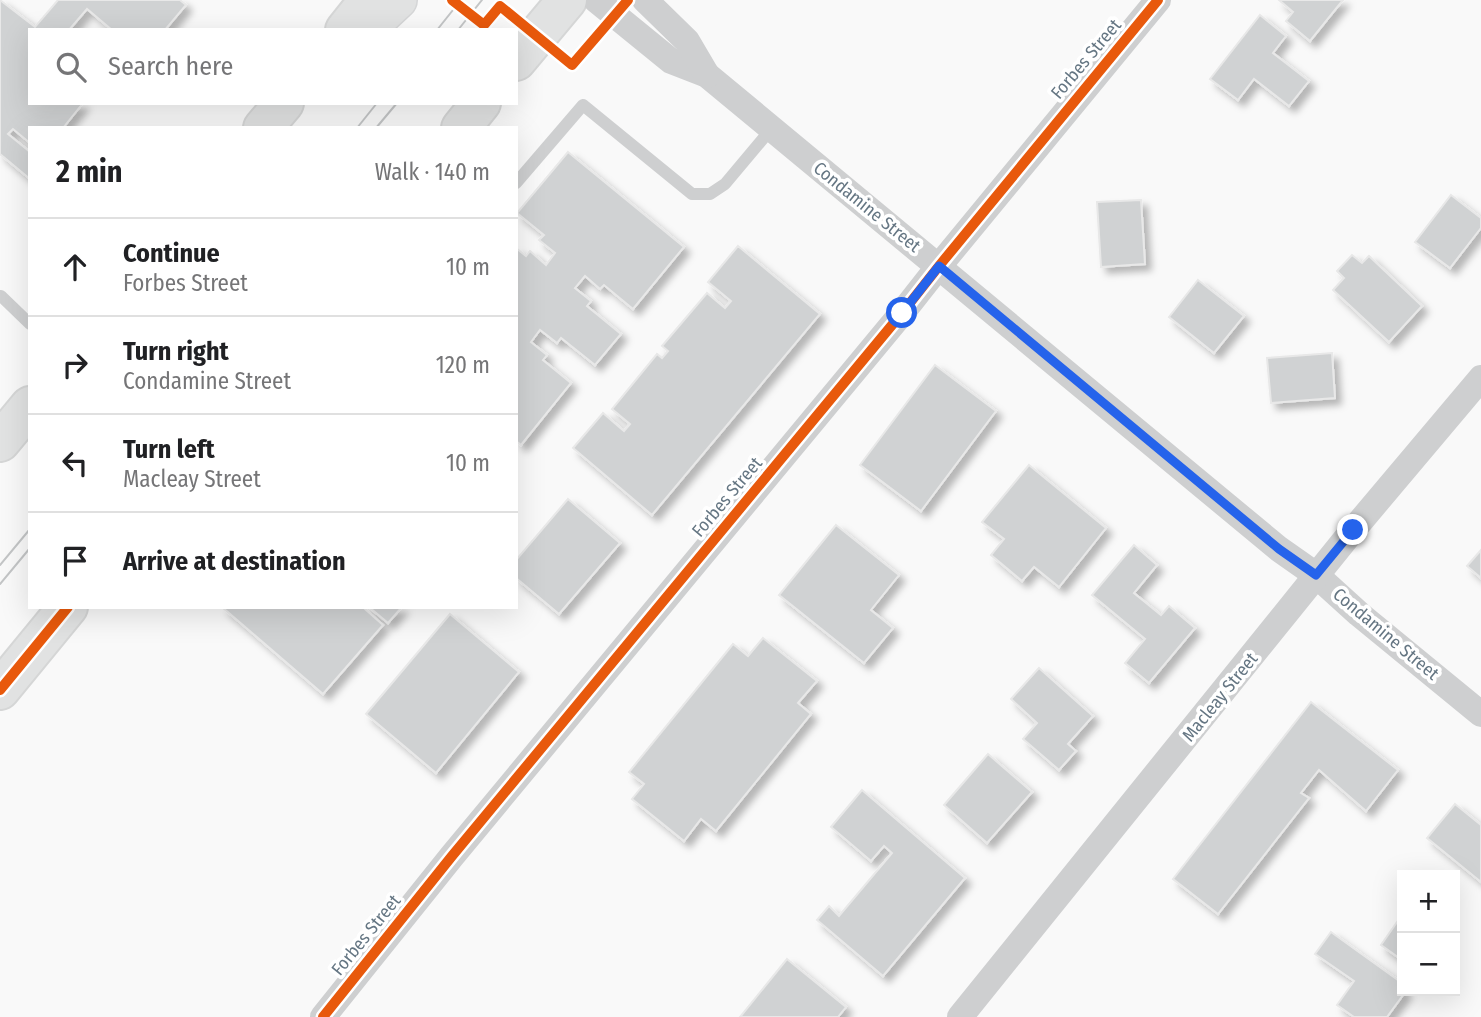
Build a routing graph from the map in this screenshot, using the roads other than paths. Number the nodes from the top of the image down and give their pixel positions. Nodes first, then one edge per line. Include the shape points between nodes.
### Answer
1 (398, 0) edge
2 (567, 0) edge
3 (596, 0) edge
4 (645, 0) edge
5 (1158, 0) edge
6 (359, 15) edge
7 (518, 59) edge
8 (707, 75) junction
9 (282, 105) edge
10 (479, 105) edge
11 (265, 126) edge
12 (463, 126) edge
13 (772, 128) junction
14 (518, 181) edge
15 (939, 266) junction
16 (1, 296) edge
17 (28, 322) edge
18 (1481, 378) edge
19 (28, 408) edge
20 (0, 442) edge
21 (1316, 575) junction
22 (66, 609) edge
23 (0, 690) edge
24 (1481, 714) edge
25 (323, 1017) edge
26 (960, 1017) edge

1 - 6 street
2 - 7 highway
3 - 8 street, Condamine Street via 671,61
4 - 8 street, Condamine Street via 687,41
5 - 15 street, Forbes Street
8 - 13 street, Condamine Street
9 - 11 highway
10 - 12 highway
13 - 14 lane via 725,184 710,194 692,194 583,105
13 - 15 street, Condamine Street
15 - 21 street, Condamine Street
15 - 25 street, Forbes Street
16 - 17 lane
18 - 21 street, Macleay Street
19 - 20 highway
21 - 24 street, Condamine Street
21 - 26 street, Macleay Street
22 - 23 highway

